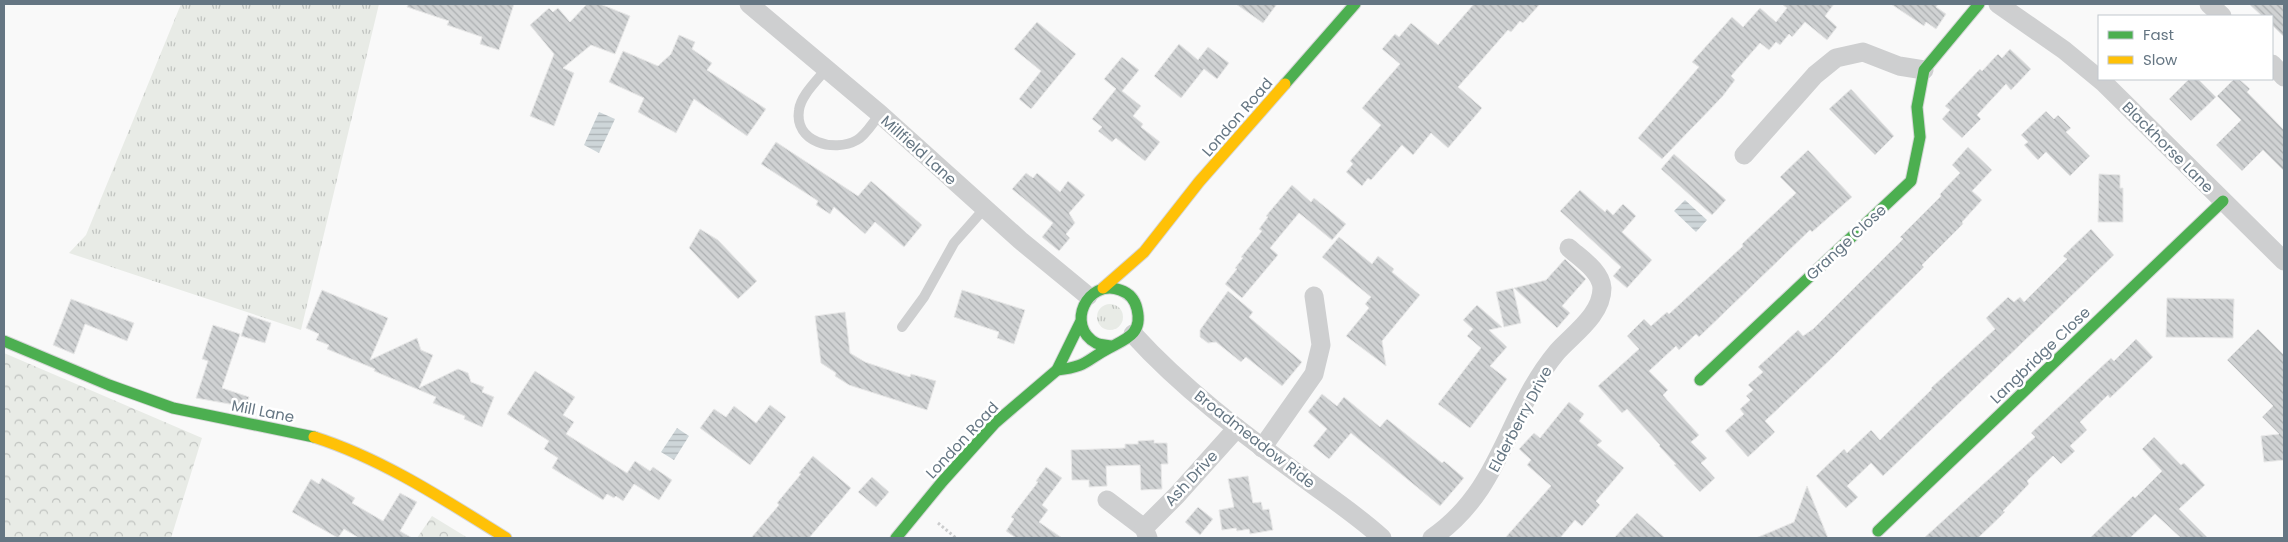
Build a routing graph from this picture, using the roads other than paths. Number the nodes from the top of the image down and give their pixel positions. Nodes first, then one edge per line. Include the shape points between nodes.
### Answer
1 (749, 4) edge
2 (1355, 4) edge
3 (1979, 4) edge
4 (1998, 4) edge
5 (2209, 4) edge
6 (2221, 15) edge
7 (2273, 65) edge
8 (826, 69) junction
9 (1924, 70) junction
10 (2284, 77) edge
11 (2098, 78) edge
12 (2100, 80) edge
13 (880, 114) junction
14 (1744, 155) dead end
15 (2223, 201) junction
16 (984, 209) junction
17 (1569, 248) dead end
18 (1144, 252) junction
19 (2284, 261) edge
20 (1144, 271) dead end
21 (1139, 286) dead end
22 (1095, 292) junction
23 (1314, 296) dead end
24 (1134, 301) junction
25 (1080, 322) junction
26 (902, 326) dead end
27 (1133, 334) junction
28 (4, 341) edge
29 (1111, 346) junction
30 (1057, 370) junction
31 (1700, 380) dead end
32 (1237, 428) junction
33 (1262, 448) junction
34 (1107, 500) dead end
35 (1878, 531) dead end
36 (1146, 533) edge
37 (506, 538) edge
38 (896, 538) edge
39 (1382, 538) edge
40 (1432, 538) edge

1 - 8 street, Millfield Lane
2 - 18 street, London Road via 1200,182
3 - 9 street, Grange Close
4 - 11 street, Blackhorse Lane
5 - 6 street
7 - 10 street
8 - 13 street, Millfield Lane
8 - 13 lane via 802,100 799,110 801,126 808,138 836,147 849,144 858,140
9 - 14 street via 1899,66 1863,52 1836,58 1815,75
9 - 31 street, Grange Close via 1916,107 1920,137 1910,181
12 - 15 street, Blackhorse Lane
13 - 16 street, Millfield Lane
15 - 19 street, Blackhorse Lane
15 - 35 street, Langbridge Close
16 - 22 street, Millfield Lane
16 - 26 lane via 954,242 924,296
17 - 40 street, Elderberry Drive via 1600,281 1595,311 1543,371 1486,482 1470,505
18 - 20 street
18 - 22 street, London Road
21 - 24 street
22 - 24 street via 1113,287 1126,292
22 - 25 street, London Road via 1080,310
23 - 33 street via 1321,345 1314,374
24 - 27 street via 1139,312
25 - 29 street via 1096,344
25 - 30 street, London Road
27 - 29 street via 1120,345
27 - 32 street, Broadmeadow Ride
28 - 37 street, Mill Lane via 174,408 297,432 329,442 396,474
29 - 30 street via 1081,366
30 - 38 street, London Road via 995,423
32 - 33 street, Broadmeadow Ride
32 - 36 street, Ash Drive
33 - 39 street, Broadmeadow Ride
34 - 36 street, Ash Drive

